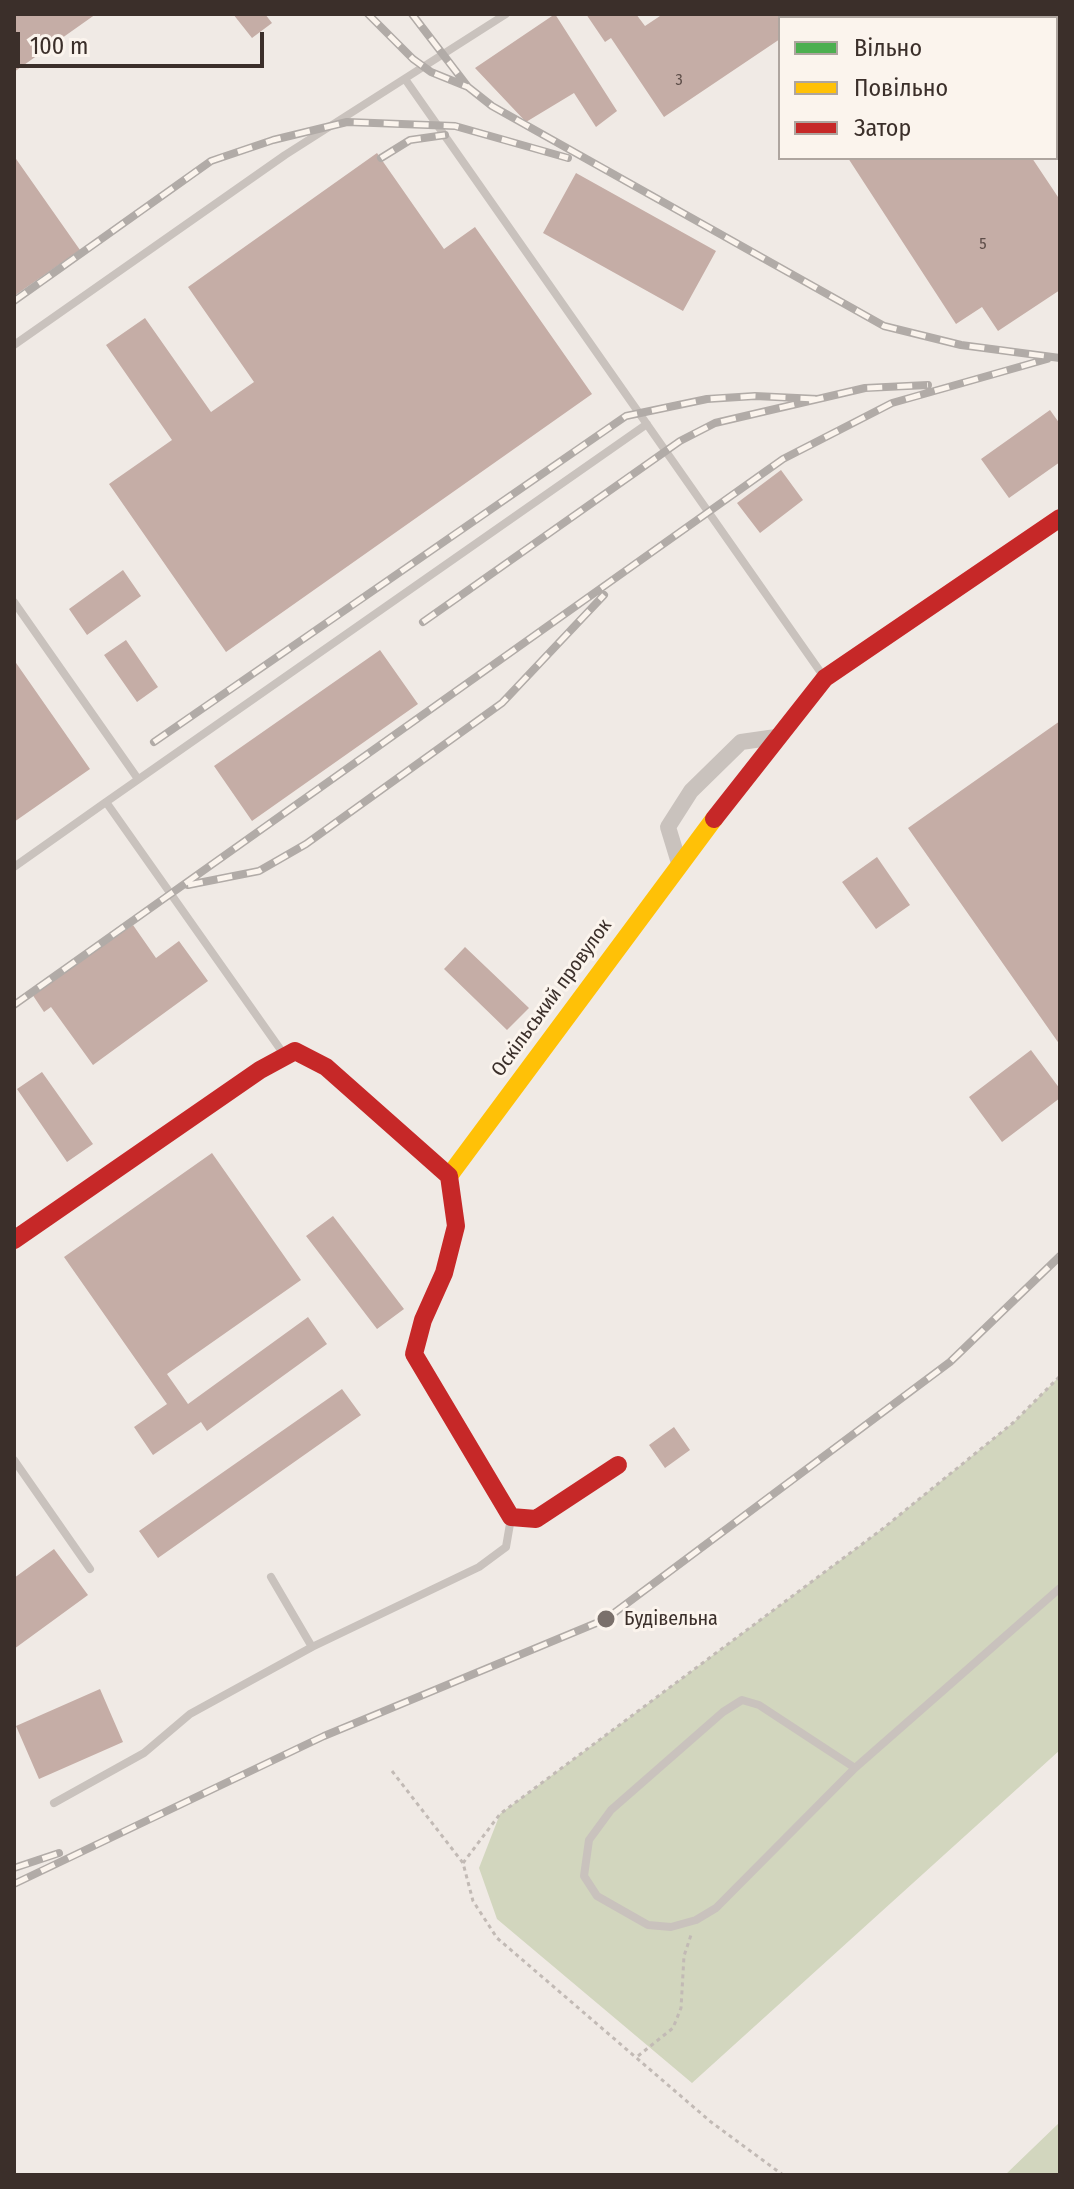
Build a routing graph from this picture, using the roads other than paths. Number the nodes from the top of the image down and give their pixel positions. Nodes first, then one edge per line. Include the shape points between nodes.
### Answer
1 (506, 14) edge
2 (405, 79) junction
3 (14, 345) edge
4 (647, 424) junction
5 (1060, 518) edge
6 (14, 602) edge
7 (825, 678) junction
8 (776, 737) junction
9 (138, 779) junction
10 (106, 802) junction
11 (679, 863) junction
12 (14, 867) edge
13 (285, 1056) junction
14 (449, 1176) junction
15 (14, 1240) edge
16 (14, 1460) edge
17 (618, 1465) dead end
18 (511, 1517) junction
19 (90, 1569) dead end
20 (271, 1577) dead end
21 (1060, 1588) edge
22 (312, 1647) junction
23 (855, 1768) junction
24 (54, 1803) dead end

1 - 2 lane
2 - 3 lane via 285,155
2 - 4 lane
4 - 7 lane
4 - 9 lane
5 - 7 street, Оскільський провулок
6 - 9 lane
7 - 8 street, Оскільський провулок
8 - 11 street, Оскільський провулок
8 - 11 street via 741,742 691,791 668,827
9 - 10 lane
10 - 12 lane
10 - 13 lane
11 - 14 street, Оскільський провулок
13 - 14 street via 295,1051 326,1067
13 - 15 street
14 - 18 street via 456,1226 414,1354
16 - 19 lane
17 - 18 street via 536,1519
18 - 22 lane via 506,1547 479,1567
20 - 22 lane
21 - 23 lane
22 - 24 lane via 190,1714 144,1753
23 - 23 lane via 716,1908 696,1920 671,1927 648,1925 597,1896 584,1876 589,1840 611,1810 742,1700 759,1705

